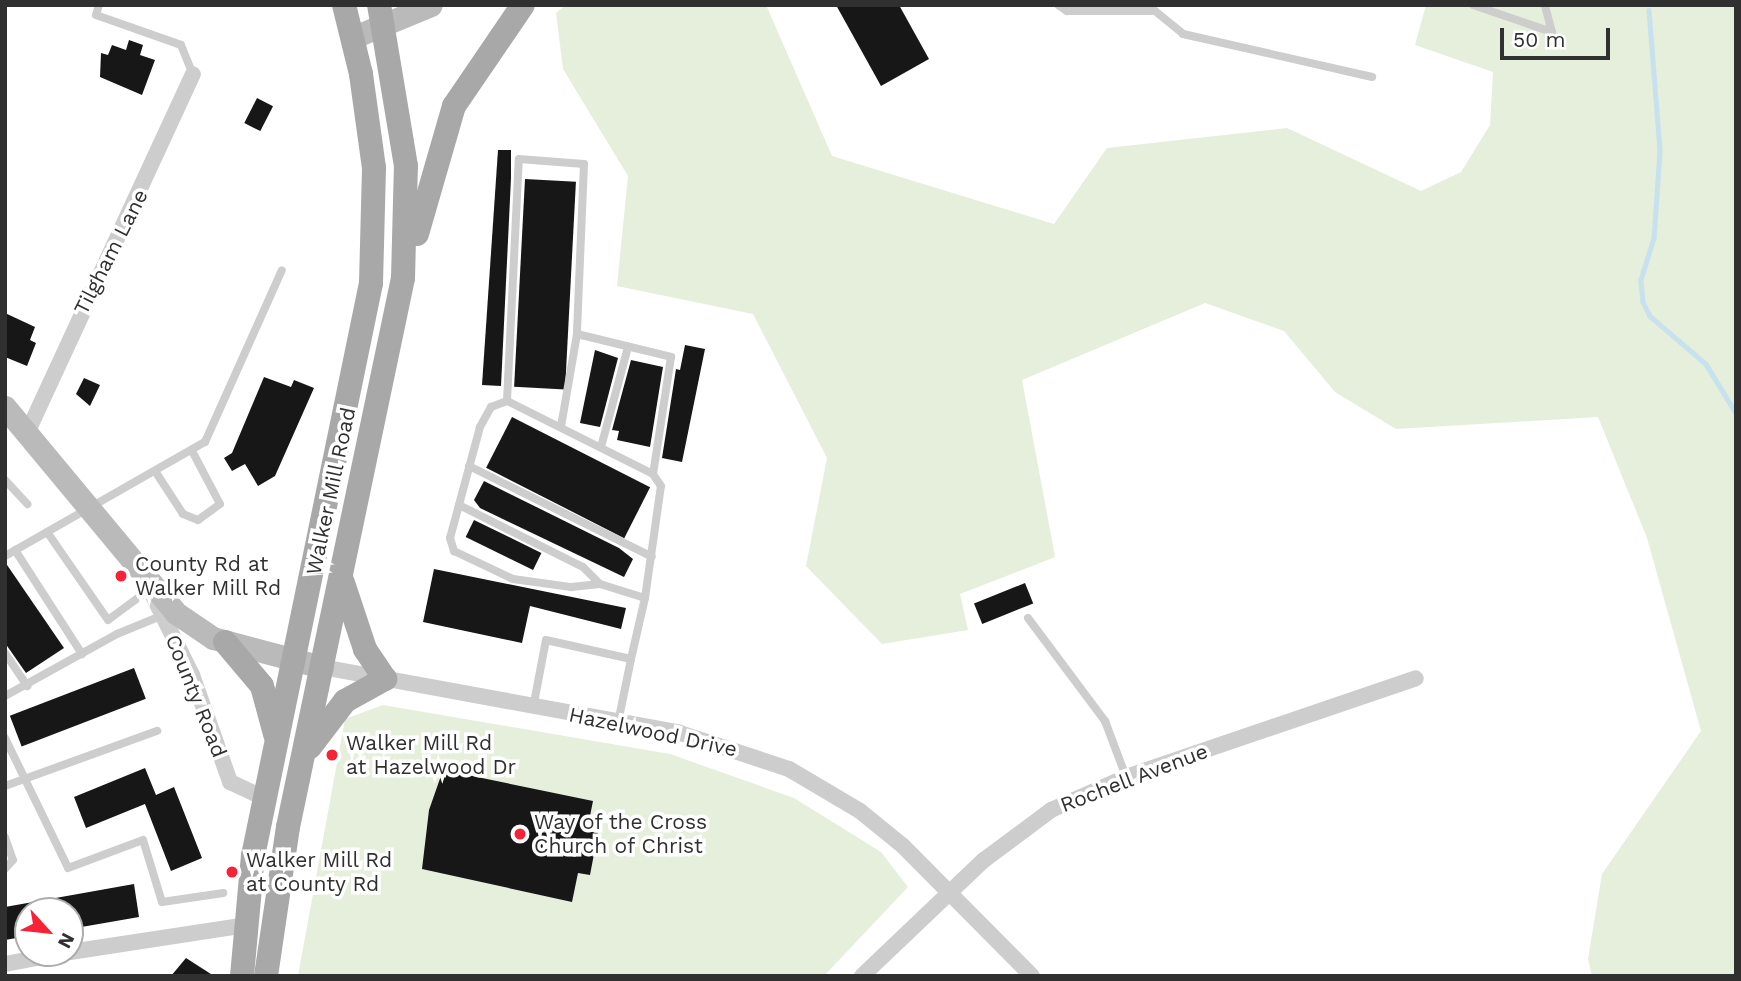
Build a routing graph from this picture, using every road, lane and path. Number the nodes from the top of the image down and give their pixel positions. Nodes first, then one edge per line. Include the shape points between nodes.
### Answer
1 (100, 5) edge
2 (344, 5) edge
3 (431, 5) edge
4 (523, 5) edge
5 (1058, 5) edge
6 (1473, 5) edge
7 (1545, 5) edge
8 (1156, 8) edge
9 (383, 15) edge
10 (354, 37) junction
11 (193, 74) joint
12 (1372, 77) dead end
13 (282, 270) dead end
14 (396, 327) junction
15 (577, 334) junction
16 (628, 347) junction
17 (507, 401) junction
18 (5, 407) edge
19 (561, 427) junction
20 (28, 431) junction
21 (601, 447) junction
22 (192, 451) junction
23 (469, 466) junction
24 (155, 471) junction
25 (653, 474) junction
26 (5, 480) edge
27 (27, 504) dead end
28 (459, 505) junction
29 (95, 509) junction
30 (47, 532) junction
31 (15, 550) junction
32 (5, 556) edge
33 (652, 557) junction
34 (341, 576) junction
35 (146, 582) junction
36 (600, 584) junction
37 (645, 598) junction
38 (163, 615) junction
39 (1028, 618) dead end
40 (108, 620) junction
41 (117, 634) junction
42 (225, 642) junction
43 (5, 653) edge
44 (82, 654) junction
45 (631, 659) junction
46 (294, 661) junction
47 (323, 667) junction
48 (1416, 678) dead end
49 (384, 679) junction
50 (27, 686) junction
51 (5, 696) edge
52 (533, 708) junction
53 (618, 723) junction
54 (157, 731) dead end
55 (5, 738) edge
56 (276, 743) junction
57 (303, 756) junction
58 (1126, 777) junction
59 (23, 779) junction
60 (5, 786) edge
61 (265, 798) junction
62 (5, 837) edge
63 (5, 869) edge
64 (949, 892) junction
65 (223, 893) dead end
66 (246, 925) junction
67 (84, 950) edge
68 (242, 976) edge
69 (266, 976) edge
70 (862, 976) edge
71 (1032, 976) edge

1 - 11 lane via 96,15 181,45
2 - 10 main road, Walker Mill Road
3 - 9 street
4 - 14 main road via 454,106 430,173
5 - 8 lane via 1067,11
6 - 7 lane via 1552,32
8 - 12 lane via 1183,34
9 - 10 street
9 - 14 main road, Walker Mill Road via 406,166 407,228
10 - 46 main road, Walker Mill Road via 374,168 371,283
11 - 20 street, Tilgham Lane
13 - 22 lane via 212,430
14 - 34 main road, Walker Mill Road
15 - 16 lane
15 - 17 lane via 583,164 519,159
15 - 19 lane
16 - 21 lane
16 - 25 lane via 671,357
17 - 19 lane
17 - 23 lane via 491,407
18 - 20 street, County Road
19 - 21 lane
20 - 29 street, County Road
21 - 25 lane
22 - 24 lane
22 - 24 lane via 220,504 198,520 183,514
23 - 28 lane
23 - 33 lane
24 - 29 lane
25 - 33 lane via 661,486
26 - 27 lane
28 - 36 lane via 583,567
28 - 36 lane via 450,538 463,557 513,579 571,587
29 - 30 lane
29 - 35 street, County Road
30 - 31 lane
30 - 40 lane
31 - 32 lane
31 - 44 lane
33 - 37 lane
34 - 47 main road, Walker Mill Road
34 - 49 main road via 346,604
35 - 38 street, County Road
35 - 40 lane
35 - 42 street, County Road via 176,613
36 - 37 lane
37 - 45 lane
38 - 41 lane
38 - 61 street, County Road via 192,675 230,782
39 - 58 lane via 1105,721
40 - 41 lane
41 - 44 lane
42 - 46 street, County Road
42 - 56 main road via 261,686
43 - 50 lane
44 - 50 lane
45 - 52 lane via 546,640
45 - 53 lane
46 - 47 street, County Road
46 - 56 main road, Walker Mill Road
47 - 49 street, Hazelwood Drive
47 - 57 main road, Walker Mill Road
48 - 58 street, Rochell Avenue
49 - 52 street, Hazelwood Drive
49 - 57 main road via 345,701
50 - 51 lane
52 - 53 street, Hazelwood Drive
53 - 64 street, Hazelwood Drive via 713,741 789,769 860,811
54 - 59 lane
55 - 59 lane
56 - 61 main road, Walker Mill Road
57 - 69 main road, Walker Mill Road
58 - 64 street, Rochell Avenue via 1051,810
59 - 60 lane
59 - 65 lane via 68,868 143,840 162,902
61 - 66 main road, Walker Mill Road
62 - 63 lane via 13,860
64 - 70 street, Rochell Avenue
64 - 71 street, Hazelwood Drive
66 - 67 street
66 - 68 main road, Walker Mill Road

